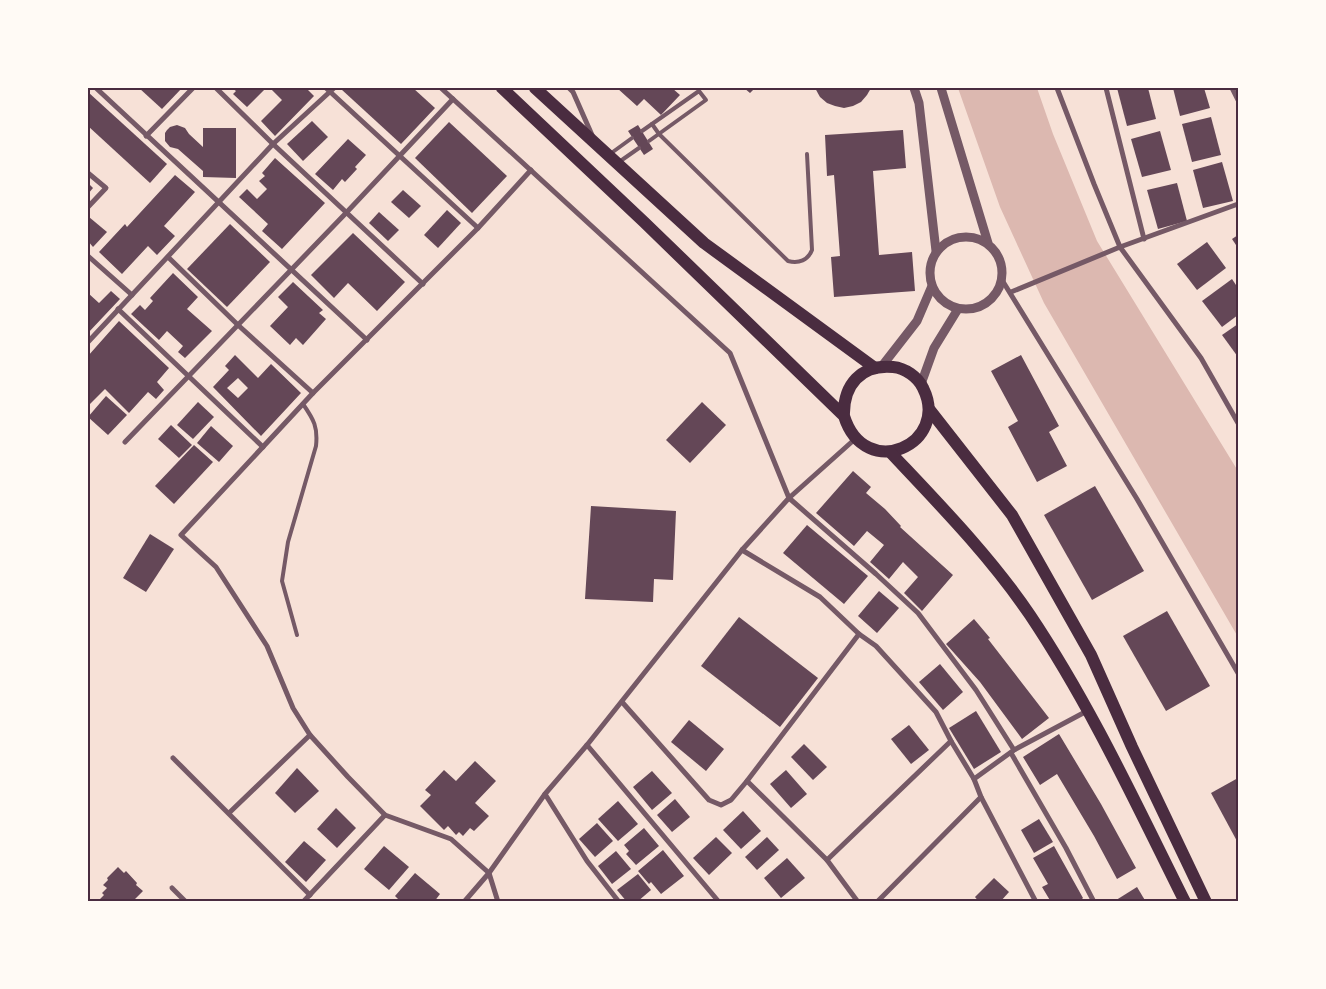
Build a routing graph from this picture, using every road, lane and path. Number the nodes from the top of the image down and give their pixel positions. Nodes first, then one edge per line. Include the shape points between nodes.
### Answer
1 (96, 88) edge
2 (193, 88) edge
3 (216, 88) edge
4 (441, 88) edge
5 (502, 88) edge
6 (535, 88) edge
7 (569, 88) edge
8 (914, 88) edge
9 (941, 88) edge
10 (1057, 88) edge
11 (1106, 88) edge
12 (1232, 88) edge
13 (330, 89) edge
14 (698, 89) edge
15 (453, 99) junction
16 (1238, 100) edge
17 (652, 124) junction
18 (642, 131) dead end
19 (659, 134) junction
20 (146, 136) junction
21 (632, 138) dead end
22 (649, 141) dead end
23 (273, 144) junction
24 (596, 144) junction
25 (639, 148) dead end
26 (807, 154) dead end
27 (608, 155) junction
28 (400, 156) junction
29 (618, 164) junction
30 (531, 170) junction
31 (88, 173) edge
32 (220, 202) junction
33 (1238, 204) edge
34 (88, 207) edge
35 (346, 213) junction
36 (478, 228) junction
37 (1144, 238) junction
38 (988, 243) junction
39 (1120, 247) junction
40 (936, 251) junction
41 (88, 256) edge
42 (168, 257) junction
43 (290, 270) junction
44 (1002, 280) junction
45 (423, 284) junction
46 (932, 286) junction
47 (1010, 292) junction
48 (132, 295) junction
49 (118, 309) junction
50 (958, 309) junction
51 (238, 325) junction
52 (367, 340) junction
53 (88, 342) edge
54 (879, 367) junction
55 (189, 376) junction
56 (921, 384) junction
57 (313, 393) junction
58 (303, 404) junction
59 (929, 409) junction
60 (844, 416) junction
61 (1238, 422) edge
62 (855, 439) junction
63 (125, 442) dead end
64 (263, 447) junction
65 (890, 452) junction
66 (788, 498) junction
67 (742, 550) junction
68 (859, 634) junction
69 (297, 636) dead end
70 (1238, 673) edge
71 (622, 702) junction
72 (1089, 710) junction
73 (310, 735) junction
74 (950, 741) junction
75 (587, 745) junction
76 (1012, 752) junction
77 (173, 758) dead end
78 (974, 778) junction
79 (747, 781) junction
80 (545, 794) junction
81 (981, 797) junction
82 (229, 813) junction
83 (385, 816) junction
84 (828, 860) junction
85 (489, 874) junction
86 (172, 888) dead end
87 (310, 894) junction
88 (186, 902) edge
89 (304, 902) edge
90 (464, 902) edge
91 (498, 902) edge
92 (619, 902) edge
93 (719, 902) edge
94 (858, 902) edge
95 (877, 902) edge
96 (1036, 902) edge
97 (1094, 902) edge
98 (1185, 902) edge
99 (1206, 902) edge

1 - 20 street
2 - 20 street
3 - 23 street
4 - 15 street
5 - 60 highway
6 - 24 highway
7 - 24 street
8 - 40 street
9 - 38 street
10 - 39 street
11 - 37 street
12 - 16 street
13 - 23 street
13 - 28 street
14 - 17 lane
14 - 19 lane via 706,100
15 - 28 street
15 - 30 street
17 - 18 lane
17 - 19 lane
19 - 22 lane
19 - 26 lane via 792,262 807,258 812,250
20 - 32 street
21 - 27 lane
23 - 32 street
23 - 35 street
24 - 27 highway
25 - 29 lane
27 - 29 highway
28 - 35 street
28 - 36 street
29 - 54 highway via 704,243
30 - 36 street
30 - 66 street via 730,353
31 - 34 street via 106,188
32 - 42 street
32 - 43 street
33 - 37 street
35 - 43 street
35 - 45 street
36 - 45 street
37 - 39 street
38 - 40 street via 960,236 946,241
38 - 44 street via 1002,266
39 - 47 street
39 - 61 street via 1201,358
40 - 46 street via 929,274
41 - 48 street
42 - 48 street
42 - 51 street
43 - 51 street
43 - 52 street
44 - 47 street
44 - 50 street via 997,293 986,303 973,309
45 - 52 street
46 - 50 street via 947,304
46 - 54 street via 917,321
47 - 70 street via 1137,499
48 - 49 street
49 - 53 street
49 - 55 street
50 - 56 street via 934,348
51 - 55 street
51 - 57 street
52 - 57 street
54 - 56 highway via 897,368
54 - 60 highway via 854,380 847,391
55 - 63 street
55 - 64 street
56 - 59 highway
57 - 58 street
58 - 64 street
58 - 69 lane via 316,423 316,446 288,542 282,581
59 - 65 highway via 927,422 918,438 902,449
59 - 99 highway via 1012,515 1091,655
60 - 62 highway
62 - 65 highway via 877,451
62 - 66 street
64 - 73 street via 182,535 216,567 267,646 294,708
65 - 72 highway via 974,542 1030,615
66 - 67 street
66 - 76 street via 918,614 976,690
67 - 68 street via 820,597
67 - 71 street
68 - 74 street via 876,646 936,712
68 - 79 street
71 - 75 street
71 - 79 street via 709,800 721,805 731,800
72 - 76 street
72 - 98 highway
73 - 82 street
73 - 83 street
74 - 78 street
74 - 84 street
75 - 80 street
75 - 93 street
76 - 78 street
76 - 97 street
77 - 82 street
78 - 81 street
79 - 84 street
80 - 85 street
80 - 92 street
81 - 95 street
81 - 96 street
82 - 87 street
83 - 85 street via 451,839
83 - 87 street
84 - 94 street
85 - 90 street
85 - 91 street
86 - 88 street
87 - 89 street

